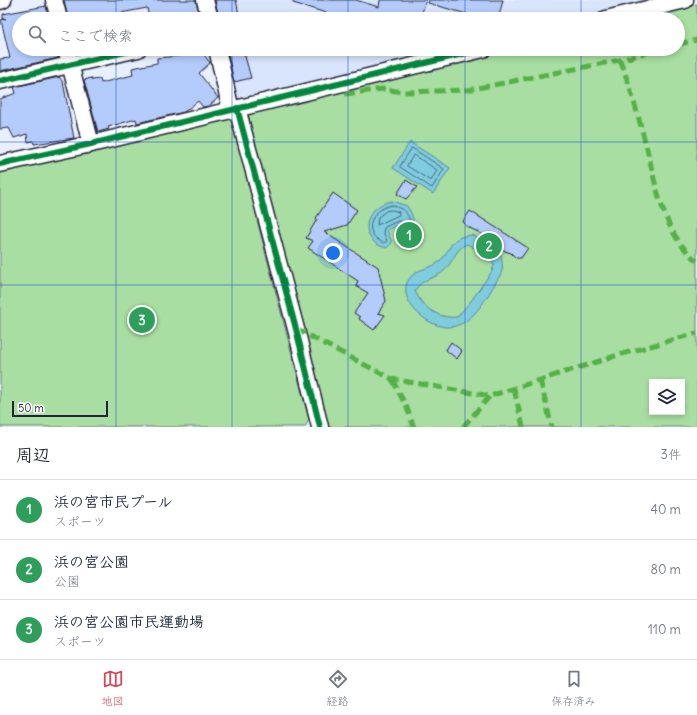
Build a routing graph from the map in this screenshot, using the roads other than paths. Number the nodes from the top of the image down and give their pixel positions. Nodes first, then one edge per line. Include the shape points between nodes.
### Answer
1 (3, 0) edge
2 (54, 0) edge
3 (205, 0) edge
4 (685, 0) edge
5 (0, 1) edge
6 (57, 12) edge
7 (208, 12) edge
8 (635, 12) edge
9 (68, 56) edge
10 (108, 56) edge
11 (219, 56) edge
12 (454, 56) edge
13 (70, 65) junction
14 (0, 81) edge
15 (234, 109) junction
16 (91, 144) junction
17 (0, 164) edge
18 (320, 427) edge

1 - 5 street
2 - 6 street
3 - 7 street
4 - 8 street
9 - 13 street
10 - 13 street
11 - 15 street
12 - 15 street
13 - 14 street
13 - 16 street
15 - 16 street
15 - 18 street via 296,329
16 - 17 street

